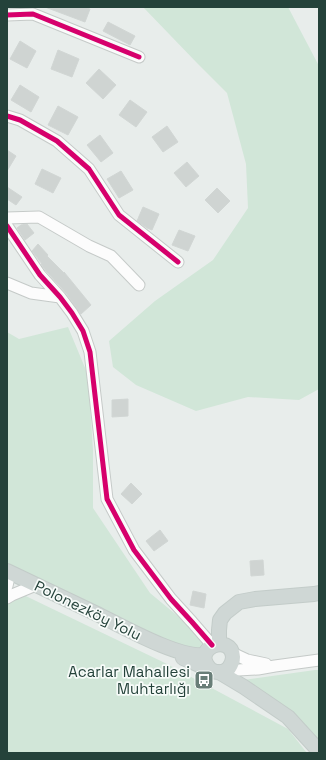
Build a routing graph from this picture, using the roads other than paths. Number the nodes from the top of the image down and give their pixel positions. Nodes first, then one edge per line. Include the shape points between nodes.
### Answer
1 (7, 15) edge
2 (140, 57) dead end
3 (7, 116) edge
4 (7, 218) edge
5 (7, 226) edge
6 (178, 262) dead end
7 (7, 283) edge
8 (139, 286) dead end
9 (60, 297) junction
10 (8, 576) edge
11 (36, 585) junction
12 (319, 593) edge
13 (7, 598) edge
14 (212, 648) junction
15 (170, 649) junction
16 (232, 653) junction
17 (319, 660) edge
18 (275, 666) junction
19 (215, 671) junction
20 (319, 751) edge

1 - 2 street via 33,14
3 - 6 street via 20,120 57,141 89,169 119,215
4 - 8 street via 39,217 111,256
5 - 9 street via 40,275
7 - 9 street via 31,293
9 - 14 street via 83,331 90,352 107,499 134,550
10 - 11 main road, Polonezköy Yolu
11 - 13 street
11 - 15 main road, Polonezköy Yolu
12 - 14 main road via 238,602 224,613 220,620
14 - 15 main road via 195,655
14 - 16 main road via 226,646
14 - 19 main road via 205,663
15 - 19 main road via 181,657
16 - 18 street via 257,663
16 - 19 main road via 231,664 226,670
17 - 18 street
18 - 19 street
19 - 20 main road via 288,717

